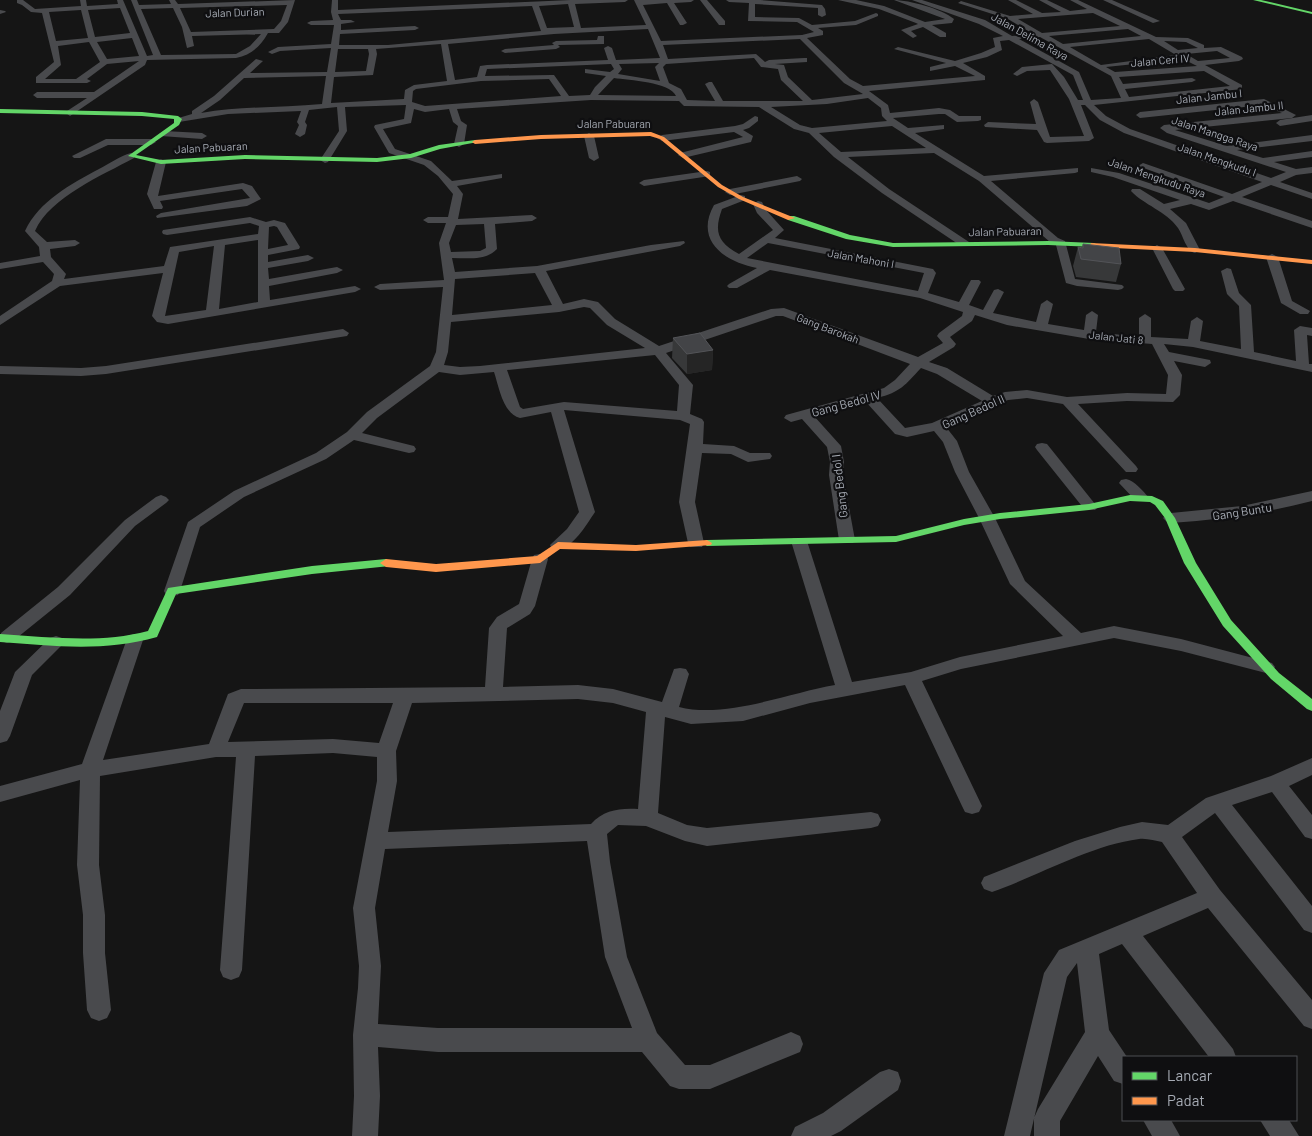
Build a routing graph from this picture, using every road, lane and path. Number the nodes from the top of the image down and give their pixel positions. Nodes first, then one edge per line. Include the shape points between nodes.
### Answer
1 (335, 0) edge
2 (372, 0) edge
3 (624, 0) edge
4 (692, 0) edge
5 (703, 0) edge
6 (728, 0) edge
7 (841, 0) edge
8 (901, 0) edge
9 (915, 0) edge
10 (951, 0) edge
11 (1011, 0) edge
12 (1042, 0) edge
13 (1072, 0) edge
14 (1106, 0) edge
15 (1255, 0) edge
16 (22, 1) edge
17 (292, 1) edge
18 (602, 1) edge
19 (669, 1) edge
20 (984, 1) edge
21 (32, 2) dead end
22 (571, 2) junction
23 (638, 2) edge
24 (122, 3) edge
25 (136, 3) edge
26 (173, 3) edge
27 (489, 3) edge
28 (752, 3) junction
29 (84, 4) edge
30 (534, 4) junction
31 (784, 4) junction
32 (415, 8) junction
33 (370, 10) junction
34 (608, 10) dead end
35 (45, 11) junction
36 (1095, 11) junction
37 (334, 12) junction
38 (277, 13) dead end
39 (287, 13) junction
40 (1068, 13) junction
41 (1312, 13) edge
42 (483, 14) dead end
43 (170, 15) dead end
44 (180, 15) junction
45 (189, 15) dead end
46 (822, 15) dead end
47 (876, 15) dead end
48 (1041, 15) junction
49 (141, 16) junction
50 (151, 16) dead end
51 (612, 18) dead end
52 (1013, 18) junction
53 (1111, 18) junction
54 (782, 20) junction
55 (1092, 20) dead end
56 (361, 21) dead end
57 (274, 22) dead end
58 (284, 22) junction
59 (338, 22) junction
60 (311, 23) dead end
61 (683, 23) dead end
62 (722, 23) dead end
63 (186, 24) junction
64 (196, 24) dead end
65 (925, 24) junction
66 (1036, 25) dead end
67 (1027, 26) junction
68 (1126, 26) junction
69 (650, 27) junction
70 (415, 28) junction
71 (810, 28) junction
72 (1092, 31) junction
73 (1176, 31) dead end
74 (554, 32) junction
75 (265, 33) junction
76 (189, 34) junction
77 (335, 34) junction
78 (135, 35) junction
79 (944, 35) dead end
80 (1043, 35) junction
81 (913, 36) dead end
82 (326, 37) dead end
83 (802, 37) junction
84 (1009, 37) junction
85 (601, 38) dead end
86 (1152, 38) junction
87 (92, 40) junction
88 (1188, 40) junction
89 (444, 42) junction
90 (1112, 42) junction
91 (242, 43) dead end
92 (260, 43) junction
93 (426, 43) junction
94 (658, 43) junction
95 (54, 44) junction
96 (198, 45) dead end
97 (556, 45) junction
98 (181, 46) dead end
99 (190, 46) junction
100 (371, 46) junction
101 (1062, 46) junction
102 (153, 47) junction
103 (162, 47) dead end
104 (335, 47) junction
105 (1164, 47) dead end
106 (608, 48) dead end
107 (1154, 48) dead end
108 (1201, 48) dead end
109 (898, 49) dead end
110 (505, 50) dead end
111 (272, 52) dead end
112 (1023, 52) dead end
113 (1178, 52) junction
114 (1097, 53) dead end
115 (1078, 55) junction
116 (1186, 56) junction
117 (149, 58) junction
118 (804, 60) dead end
119 (259, 61) dead end
120 (664, 61) junction
121 (104, 62) junction
122 (614, 62) junction
123 (762, 62) junction
124 (951, 63) junction
125 (1198, 63) junction
126 (1098, 66) junction
127 (1052, 68) junction
128 (1208, 68) junction
129 (553, 69) junction
130 (933, 69) dead end
131 (330, 74) junction
132 (1016, 74) dead end
133 (612, 75) junction
134 (1114, 75) junction
135 (240, 76) junction
136 (481, 79) junction
137 (1192, 80) dead end
138 (78, 81) junction
139 (114, 82) junction
140 (451, 82) junction
141 (665, 84) junction
142 (708, 84) dead end
143 (1121, 87) junction
144 (518, 89) junction
145 (862, 89) junction
146 (37, 95) dead end
147 (96, 95) junction
148 (871, 96) junction
149 (593, 97) junction
150 (567, 98) junction
151 (1121, 100) junction
152 (683, 101) junction
153 (1034, 102) dead end
154 (409, 103) junction
155 (720, 103) junction
156 (760, 103) junction
157 (810, 103) junction
158 (1081, 103) junction
159 (341, 104) junction
160 (326, 106) junction
161 (452, 106) junction
162 (306, 108) junction
163 (1279, 108) joint
164 (0, 111) edge
165 (690, 112) dead end
166 (76, 113) junction
167 (1140, 115) junction
168 (185, 117) junction
169 (1312, 118) edge
170 (755, 120) dead end
171 (890, 120) junction
172 (988, 125) junction
173 (941, 127) dead end
174 (1041, 127) junction
175 (1164, 128) junction
176 (735, 129) junction
177 (812, 131) junction
178 (905, 131) junction
179 (1179, 133) junction
180 (164, 134) junction
181 (300, 134) dead end
182 (202, 136) dead end
183 (589, 136) junction
184 (1002, 136) dead end
185 (662, 138) junction
186 (1312, 138) edge
187 (151, 142) junction
188 (459, 144) junction
189 (1226, 148) junction
190 (933, 150) junction
191 (683, 154) junction
192 (1312, 154) edge
193 (837, 155) junction
194 (1166, 155) dead end
195 (77, 156) dead end
196 (131, 156) junction
197 (411, 156) junction
198 (594, 158) dead end
199 (325, 160) junction
200 (1261, 160) junction
201 (160, 162) junction
202 (1143, 166) dead end
203 (1075, 170) dead end
204 (1094, 170) dead end
205 (1312, 170) edge
206 (1295, 172) junction
207 (707, 174) junction
208 (499, 176) dead end
209 (1312, 177) edge
210 (797, 179) dead end
211 (982, 180) junction
212 (644, 183) dead end
213 (450, 184) junction
214 (1266, 184) junction
215 (1136, 191) dead end
216 (730, 192) junction
217 (1312, 196) edge
218 (1233, 197) junction
219 (742, 198) junction
220 (155, 199) junction
221 (1190, 202) junction
222 (758, 204) junction
223 (1312, 205) edge
224 (1162, 207) junction
225 (161, 216) junction
226 (532, 218) dead end
227 (428, 220) dead end
228 (453, 221) junction
229 (489, 221) junction
230 (1312, 225) edge
231 (263, 230) junction
232 (167, 232) junction
233 (768, 240) junction
234 (220, 242) junction
235 (75, 243) dead end
236 (680, 243) dead end
237 (965, 244) junction
238 (1061, 244) junction
239 (1157, 248) junction
240 (174, 249) junction
241 (1195, 250) junction
242 (45, 252) junction
243 (262, 253) junction
244 (445, 255) junction
245 (308, 258) dead end
246 (1272, 258) junction
247 (739, 259) junction
248 (1312, 262) edge
249 (0, 266) edge
250 (263, 266) junction
251 (767, 267) junction
252 (169, 269) junction
253 (539, 269) junction
254 (337, 270) dead end
255 (1227, 270) dead end
256 (449, 280) junction
257 (975, 282) dead end
258 (57, 284) junction
259 (263, 284) junction
260 (733, 286) dead end
261 (380, 287) dead end
262 (1118, 287) dead end
263 (355, 289) dead end
264 (1179, 289) dead end
265 (998, 292) dead end
266 (922, 295) junction
267 (1046, 304) dead end
268 (264, 305) junction
269 (559, 308) junction
270 (966, 308) junction
271 (1304, 311) dead end
272 (212, 314) junction
273 (986, 315) junction
274 (1092, 315) dead end
275 (1145, 318) dead end
276 (445, 320) junction
277 (0, 321) edge
278 (1197, 321) dead end
279 (1042, 326) junction
280 (1306, 331) edge
281 (343, 333) dead end
282 (1089, 334) junction
283 (1150, 340) junction
284 (1193, 343) junction
285 (658, 351) junction
286 (1165, 355) junction
287 (1248, 356) junction
288 (919, 362) junction
289 (1205, 363) dead end
290 (499, 367) junction
291 (1308, 367) edge
292 (436, 368) junction
293 (0, 370) edge
294 (869, 397) junction
295 (992, 401) junction
296 (1067, 401) junction
297 (556, 406) junction
298 (683, 416) junction
299 (798, 416) joint
300 (937, 426) junction
301 (352, 436) junction
302 (1042, 447) dead end
303 (695, 448) junction
304 (409, 449) dead end
305 (765, 456) dead end
306 (1131, 468) dead end
307 (1126, 483) dead end
308 (1312, 496) edge
309 (1141, 498) junction
310 (161, 500) dead end
311 (1090, 507) junction
312 (987, 518) junction
313 (1171, 518) junction
314 (846, 540) junction
315 (800, 541) junction
316 (696, 543) junction
317 (558, 544) junction
318 (540, 559) junction
319 (172, 591) junction
320 (3, 637) edge
321 (134, 640) junction
322 (1078, 640) junction
323 (56, 642) junction
324 (1266, 667) junction
325 (680, 674) dead end
326 (911, 678) junction
327 (844, 689) junction
328 (494, 693) junction
329 (405, 696) junction
330 (1312, 706) edge
331 (663, 709) junction
332 (0, 736) edge
333 (246, 748) junction
334 (216, 750) junction
335 (386, 751) junction
336 (1312, 766) edge
337 (90, 770) junction
338 (1276, 783) junction
339 (0, 794) edge
340 (1218, 802) junction
341 (972, 806) dead end
342 (647, 818) junction
343 (871, 820) dead end
344 (1312, 831) edge
345 (596, 832) junction
346 (1168, 834) junction
347 (375, 841) junction
348 (992, 883) dead end
349 (1212, 897) junction
350 (1312, 923) edge
351 (1127, 933) junction
352 (1087, 948) junction
353 (231, 970) dead end
354 (99, 1010) dead end
355 (1312, 1018) edge
356 (1097, 1034) junction
357 (365, 1035) junction
358 (648, 1040) junction
359 (791, 1044) dead end
360 (1223, 1056) edge
361 (1122, 1071) edge
362 (889, 1081) dead end
363 (1157, 1121) edge
364 (1274, 1121) edge
365 (365, 1136) edge
366 (804, 1136) edge
367 (1017, 1136) edge
368 (1048, 1136) edge
369 (1167, 1136) edge
370 (1286, 1136) edge

1 - 37 street
2 - 33 street
3 - 18 street
4 - 19 street
5 - 62 street
6 - 28 street
7 - 65 street via 874,4
8 - 65 street via 943,15 950,21
9 - 84 street, Jalan Delima Raya via 977,20
10 - 52 street, Jalan Delima Raya
11 - 48 street
12 - 40 street
13 - 36 street
14 - 68 street via 1152,22
15 - 41 street
16 - 21 street
16 - 35 street via 32,10
17 - 26 street
17 - 39 street
18 - 22 street
18 - 34 street
19 - 23 street
19 - 61 street
20 - 52 street
22 - 30 street
22 - 30 street via 578,29 542,30
23 - 69 street
24 - 29 street
24 - 78 street
25 - 26 street
25 - 49 street
26 - 44 street
27 - 30 street
27 - 32 street
27 - 42 street via 490,13
28 - 31 street
28 - 54 street via 751,19
29 - 35 street
29 - 87 street
31 - 46 street via 820,6
31 - 54 street
32 - 33 street
32 - 70 street
33 - 37 street
35 - 95 street
36 - 40 street
36 - 53 street
37 - 59 street
38 - 39 street
39 - 58 street
40 - 48 street
43 - 44 street
44 - 45 street
44 - 63 street
47 - 71 street via 856,23
48 - 52 street
49 - 50 street
49 - 102 street
51 - 69 street via 618,27
52 - 67 street, Jalan Delima Raya
53 - 55 street
53 - 68 street
54 - 71 street via 799,20
56 - 59 street
57 - 58 street, Jalan Durian
58 - 75 street via 278,30
59 - 60 street
59 - 77 street
63 - 64 street, Jalan Durian
63 - 76 street
65 - 79 street
65 - 81 street via 905,30
66 - 67 street
67 - 80 street, Jalan Delima Raya
68 - 72 street
68 - 86 street
69 - 74 street
69 - 94 street
70 - 77 street
70 - 93 street
71 - 83 street via 820,34
72 - 80 street
72 - 90 street
73 - 88 street
74 - 89 street
74 - 97 street
75 - 76 street
75 - 92 street
76 - 99 street
77 - 82 street
77 - 104 street
78 - 87 street
78 - 117 street
80 - 84 street
80 - 101 street, Jalan Delima Raya
83 - 94 street
83 - 145 street via 847,81
84 - 124 street via 996,40 998,48 984,55
84 - 158 street, Jalan Delima Raya via 1076,74
85 - 97 street via 602,42
86 - 88 street
86 - 90 street
86 - 113 street
87 - 95 street
87 - 121 street
88 - 108 street
89 - 93 street
89 - 140 street
90 - 101 street
91 - 92 street
92 - 117 street via 236,56
93 - 100 street
94 - 120 street
95 - 138 street via 57,65 39,81
96 - 99 street
97 - 110 street
97 - 129 street via 558,55
98 - 99 street
100 - 104 street
100 - 131 street via 370,73
101 - 115 street, Jalan Delima Raya
102 - 103 street
102 - 117 street
104 - 111 street via 277,49
104 - 131 street
105 - 107 street
106 - 122 street
109 - 124 street
112 - 127 street
113 - 116 street
113 - 125 street via 1218,49 1240,59
114 - 115 street
115 - 126 street, Jalan Delima Raya
116 - 125 street
116 - 126 street
117 - 121 street
117 - 139 street
118 - 123 street
119 - 135 street
120 - 122 street
120 - 123 street via 757,56
120 - 141 street via 659,67
121 - 138 street
122 - 129 street
122 - 133 street via 618,69
123 - 157 street via 780,66 784,78
124 - 130 street
124 - 145 street via 982,78
125 - 128 street
126 - 134 street, Jalan Delima Raya
127 - 132 street via 1025,69
127 - 158 street
128 - 134 street, Jalan Ceri IV
128 - 151 street via 1239,87
129 - 133 street
129 - 136 street via 487,67 483,68
131 - 135 street
131 - 160 street
133 - 141 street
133 - 149 street via 602,82
134 - 143 street
135 - 168 street via 217,98
136 - 140 street
136 - 144 street
137 - 143 street
138 - 139 street
139 - 147 street
140 - 154 street via 412,87
141 - 152 street via 678,91
142 - 155 street
143 - 151 street
144 - 150 street via 554,103
144 - 150 street via 552,77
144 - 161 street
145 - 148 street
146 - 147 street
147 - 166 street
148 - 157 street
148 - 171 street via 886,108
149 - 150 street
149 - 152 street
151 - 158 street
151 - 167 street, Jalan Mangga Raya
152 - 155 street
152 - 165 street
153 - 174 street
154 - 159 street
154 - 161 street via 425,108
154 - 197 street via 408,121 378,127 388,147
155 - 156 street
156 - 157 street
156 - 177 street via 797,127
158 - 174 street via 1089,137 1086,140 1048,140
158 - 214 street via 1134,134
159 - 160 street
159 - 199 street via 343,131
160 - 162 street
161 - 188 street via 457,122 463,125
162 - 168 street
162 - 181 street
163 - 167 street, Jalan Jambu I via 1260,102
163 - 175 street, Jalan Jambu II via 1292,115
164 - 166 street
166 - 168 street
167 - 175 street, Jalan Mangga Raya
168 - 180 street, Jalan Pabuaran
169 - 179 street
170 - 176 street
171 - 172 street via 939,111 957,119 975,115
171 - 177 street
171 - 178 street
172 - 174 street
172 - 184 street
173 - 178 street
175 - 179 street, Jalan Mangga Raya
176 - 185 street
176 - 191 street via 748,136 748,140
177 - 193 street
178 - 190 street
179 - 189 street, Jalan Mangga Raya
180 - 182 street
180 - 187 street, Jalan Pabuaran
183 - 185 street, Jalan Pabuaran via 651,134
183 - 188 street, Jalan Pabuaran via 541,136
183 - 198 street
185 - 191 street, Jalan Pabuaran
186 - 189 street
187 - 195 street via 106,142
187 - 196 street, Jalan Pabuaran
188 - 197 street, Jalan Pabuaran
189 - 200 street, Jalan Mangga Raya
190 - 193 street
190 - 211 street
191 - 207 street, Jalan Pabuaran
192 - 200 street
193 - 237 street
194 - 214 street, Jalan Mengkudu I
196 - 201 street, Jalan Pabuaran
196 - 242 street via 52,201 34,220 30,231
197 - 199 street, Jalan Pabuaran
197 - 213 street via 435,166
199 - 201 street, Jalan Pabuaran via 245,157
200 - 206 street, Jalan Mangga Raya
201 - 220 street via 152,190
202 - 218 street
203 - 211 street
204 - 221 street, Jalan Mengkudu Raya
205 - 206 street
206 - 209 street, Jalan Mangga Raya
206 - 214 street, Jalan Mengkudu Raya
207 - 212 street
207 - 216 street, Jalan Pabuaran
208 - 213 street
210 - 216 street
211 - 238 street
213 - 228 street via 458,194
214 - 217 street
214 - 218 street, Jalan Mengkudu Raya
214 - 223 street
215 - 224 street
216 - 219 street, Jalan Pabuaran
218 - 221 street, Jalan Mengkudu Raya via 1209,207
218 - 230 street
219 - 222 street, Jalan Pabuaran
219 - 247 street via 718,207 712,226 716,242
220 - 225 street
220 - 225 street via 243,186 256,200
221 - 224 street
222 - 233 street via 779,229
222 - 237 street, Jalan Pabuaran via 815,227 873,242 893,245
224 - 241 street via 1182,225
225 - 232 street
226 - 229 street
227 - 228 street
228 - 229 street
228 - 244 street via 444,243
229 - 244 street via 492,249 482,254
231 - 232 street via 257,221 250,220
231 - 234 street
231 - 243 street
231 - 243 street via 274,223 281,225 295,247
232 - 240 street
233 - 247 street
233 - 266 street, Jalan Mahoni I via 929,271
234 - 240 street
234 - 272 street
235 - 242 street
236 - 253 street
237 - 238 street, Jalan Pabuaran
238 - 239 street, Jalan Pabuaran
238 - 262 street via 1070,281
239 - 241 street, Jalan Pabuaran
239 - 264 street
240 - 252 street
241 - 246 street, Jalan Pabuaran
242 - 249 street
242 - 258 street via 60,274
243 - 250 street
244 - 256 street
245 - 250 street
246 - 248 street, Jalan Pabuaran
246 - 271 street via 1286,303
247 - 251 street
250 - 259 street
251 - 260 street
251 - 266 street
252 - 258 street
252 - 272 street via 158,316 161,319
253 - 256 street
253 - 269 street
254 - 259 street
255 - 287 street via 1233,294 1245,305
256 - 261 street
256 - 276 street
257 - 270 street
258 - 277 street
259 - 268 street
263 - 268 street
265 - 273 street
266 - 270 street, Jalan Jati 8
267 - 279 street
268 - 272 street
269 - 276 street
269 - 285 street via 594,304 611,322
270 - 273 street, Jalan Jati 8
270 - 288 street via 968,318 943,336 950,344
273 - 279 street, Jalan Jati 8
274 - 282 street
275 - 283 street
276 - 292 street via 442,352
278 - 284 street
279 - 282 street, Jalan Jati 8
280 - 291 street
281 - 293 street via 106,370
282 - 283 street, Jalan Jati 8
283 - 284 street, Jalan Jati 8
283 - 286 street, Gang Bedol II
284 - 287 street, Jalan Jati 8
285 - 288 street, Gang Barokah via 775,312 784,312
285 - 290 street, Gang Barokah
285 - 298 street via 686,385
286 - 289 street
286 - 296 street, Gang Bedol II via 1175,375 1172,397
287 - 291 street, Jalan Jati 8
288 - 294 street, Gang Bedol IV via 889,391
288 - 295 street, Gang Barokah via 942,371
290 - 292 street, Gang Barokah via 460,371
290 - 297 street via 514,410 527,414
292 - 301 street via 372,415
294 - 299 street, Gang Bedol IV
294 - 300 street via 900,431 911,433
295 - 296 street, Gang Bedol II via 1027,394
295 - 300 street, Gang Bedol II
296 - 306 street
297 - 298 street
297 - 317 street via 587,512
298 - 303 street via 698,424
299 - 314 street, Gang Bedol I via 834,446
300 - 312 street, Gang Bedol II via 950,441 962,472
301 - 304 street
301 - 319 street via 321,456 238,494 193,525
302 - 311 street
303 - 305 street via 734,450 748,458
303 - 316 street via 687,502
307 - 309 street
308 - 313 street, Gang Buntu via 1276,506 1203,517
309 - 311 street
309 - 313 street via 1154,500
310 - 320 street via 130,523 64,590
311 - 312 street
312 - 314 street via 896,539
312 - 322 street, Gang Bedol II via 1018,584
313 - 324 street via 1190,563 1213,600
314 - 315 street
315 - 316 street
315 - 327 street
316 - 317 street via 636,548
317 - 318 street
318 - 319 street via 436,568 388,563 312,570
318 - 328 street via 527,606 523,612 503,621 498,628
319 - 321 street via 153,634
320 - 323 street
321 - 323 street via 99,644
321 - 337 street
322 - 324 street via 1121,632
322 - 326 street via 960,663
323 - 332 street via 24,672
324 - 330 street
325 - 331 street
326 - 327 street
326 - 341 street
327 - 331 street via 743,714 691,717
328 - 329 street
328 - 331 street via 578,692 614,696
329 - 334 street via 241,696 235,699
329 - 335 street
331 - 342 street
333 - 334 street
333 - 335 street via 332,746
333 - 353 street
334 - 337 street
335 - 347 street via 387,781
336 - 338 street
337 - 339 street
337 - 354 street via 88,865
338 - 340 street
338 - 344 street
340 - 346 street
340 - 350 street
342 - 343 street via 685,833 707,837
342 - 345 street via 613,816
345 - 347 street
345 - 358 street via 616,957
346 - 348 street via 1142,830 1116,836
346 - 349 street
347 - 357 street via 364,908 370,966
349 - 351 street
349 - 355 street
351 - 352 street
351 - 360 street
352 - 356 street
352 - 367 street via 1067,957 1056,973
356 - 361 street
356 - 368 street via 1047,1118
357 - 358 street via 438,1040
357 - 365 street
358 - 359 street via 679,1078 710,1077
362 - 366 street via 832,1122
363 - 369 street
364 - 370 street

